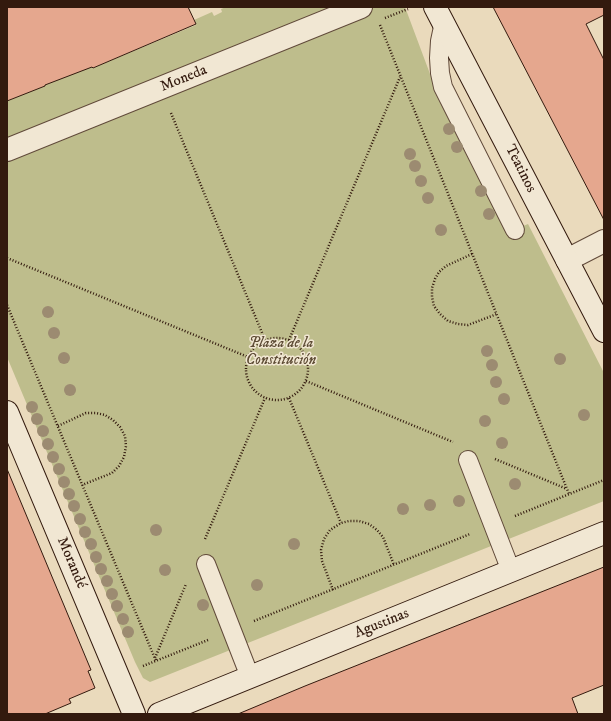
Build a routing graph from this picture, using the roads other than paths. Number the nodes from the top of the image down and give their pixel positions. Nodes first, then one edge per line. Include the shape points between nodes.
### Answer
1 (361, 7) edge
2 (440, 15) edge
3 (7, 150) edge
4 (515, 230) dead end
5 (604, 241) edge
6 (567, 260) junction
7 (604, 331) edge
8 (7, 412) edge
9 (468, 460) dead end
10 (604, 533) edge
11 (206, 564) dead end
12 (511, 571) junction
13 (250, 677) junction
14 (134, 714) edge
15 (159, 714) edge

1 - 3 main road, Moneda
2 - 4 lane via 439,58 443,87
2 - 6 main road, Teatinos
5 - 6 main road
6 - 7 main road, Teatinos
8 - 14 main road, Morandé
9 - 12 lane
10 - 12 main road, Agustinas
11 - 13 lane
12 - 13 main road, Agustinas
13 - 15 main road, Agustinas

